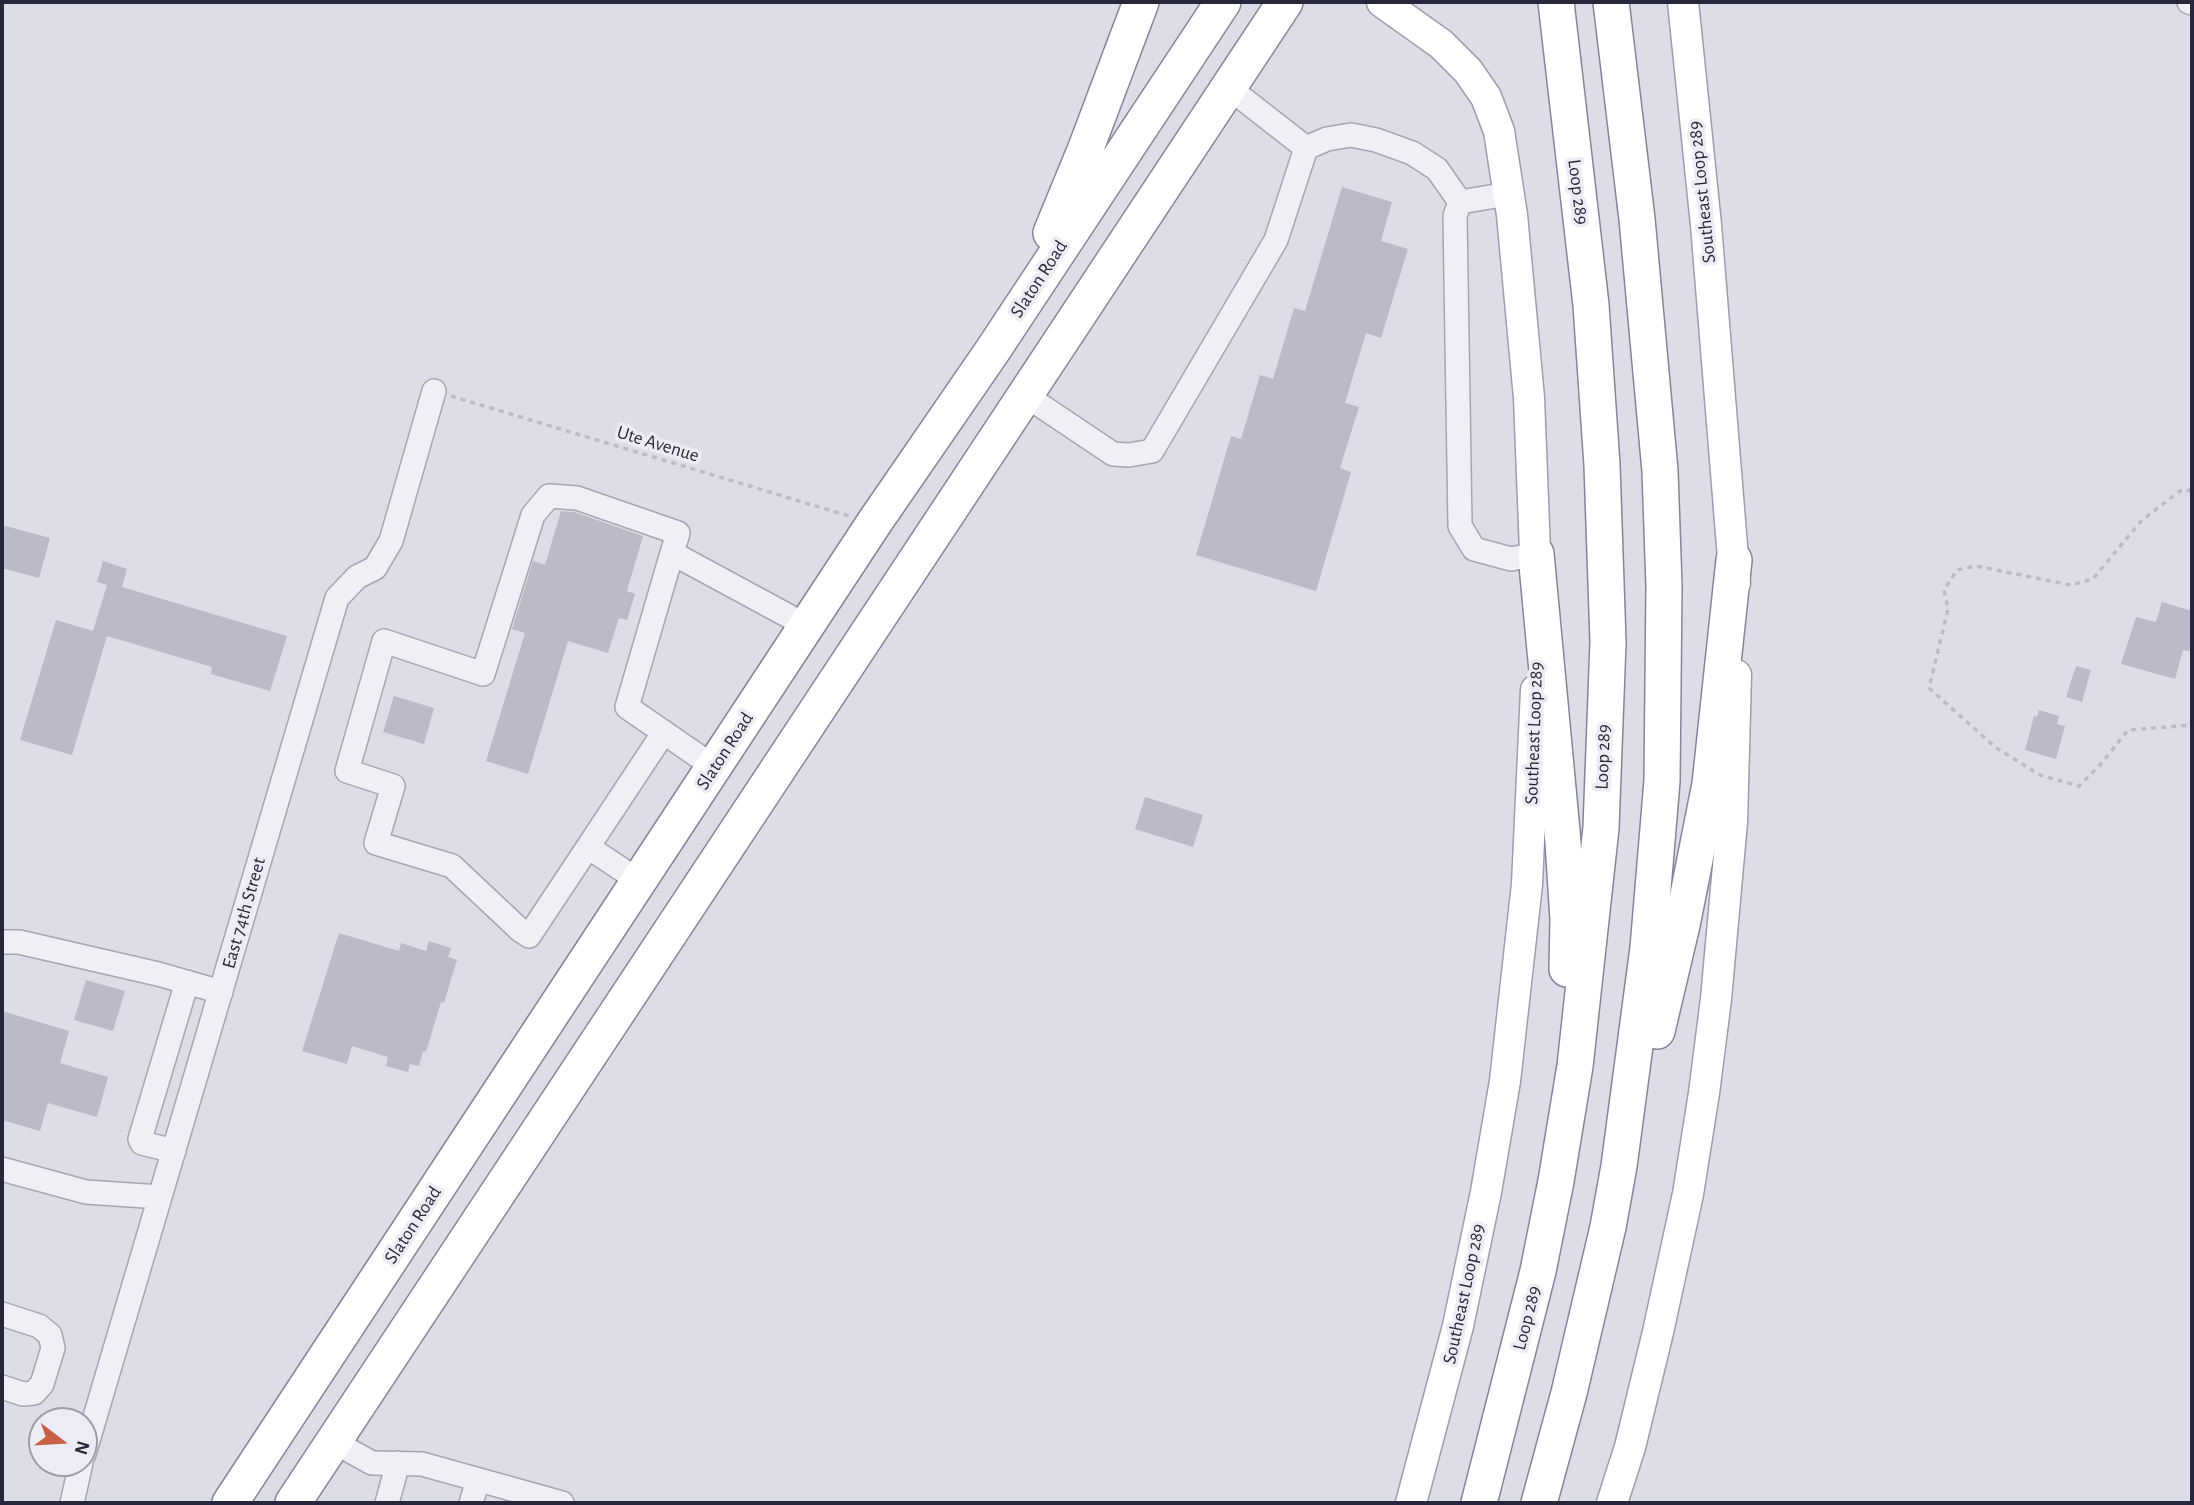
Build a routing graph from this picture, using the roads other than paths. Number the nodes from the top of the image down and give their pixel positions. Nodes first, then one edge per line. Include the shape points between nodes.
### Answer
1 (1141, 2) edge
2 (1223, 2) edge
3 (1285, 2) edge
4 (1382, 2) edge
5 (1556, 2) edge
6 (1611, 2) edge
7 (1683, 2) edge
8 (1228, 87) junction
9 (1306, 148) junction
10 (1508, 194) junction
11 (1460, 202) junction
12 (993, 349) junction
13 (434, 391) road end
14 (1025, 395) junction
15 (671, 553) junction
16 (1536, 554) junction
17 (1734, 560) junction
18 (807, 626) junction
19 (664, 732) junction
20 (714, 767) junction
21 (588, 847) junction
22 (647, 869) junction
23 (698, 891) junction
24 (2, 942) edge
25 (187, 982) junction
26 (221, 992) junction
27 (174, 1151) junction
28 (2, 1169) edge
29 (160, 1197) junction
30 (1608, 1227) junction
31 (2, 1314) edge
32 (2, 1387) edge
33 (98, 1407) edge
34 (334, 1442) junction
35 (398, 1463) junction
36 (78, 1477) edge
37 (478, 1479) junction
38 (1482, 1492) edge
39 (72, 1503) edge
40 (230, 1503) edge
41 (293, 1503) edge
42 (387, 1503) edge
43 (471, 1503) edge
44 (562, 1503) edge
45 (1411, 1503) edge
46 (1539, 1503) edge
47 (1612, 1503) edge

1 - 12 highway via 1057,219
2 - 12 highway, Slaton Road
3 - 8 highway
4 - 10 main road, Southeast Loop 289 via 1441,44 1486,97 1499,131
5 - 38 highway, Loop 289 via 1588,278 1602,466 1608,642 1601,828 1575,1066 1556,1181
6 - 30 highway via 1660,471 1664,682 1662,781 1648,948
7 - 17 main road, Southeast Loop 289
8 - 9 street
8 - 14 highway
9 - 11 street via 1351,135 1376,140 1412,153 1437,169
9 - 14 street via 1276,240 1152,451 1113,454
10 - 11 street
10 - 16 main road, Southeast Loop 289 via 1530,398
11 - 16 street via 1455,216 1460,526 1474,549 1511,559
12 - 18 highway, Slaton Road
13 - 26 street, East 74th Street via 391,541 375,568 357,577 337,598
14 - 23 highway
15 - 18 street
15 - 19 street via 627,707
15 - 21 street via 678,533 577,498 549,496 533,514 483,674 384,641 358,732 347,771 393,786 376,843 452,866 529,936
16 - 38 highway via 1563,842 1566,993 1536,1207
16 - 45 main road, Southeast Loop 289 via 1535,737 1527,884 1505,1081 1458,1325
17 - 30 highway via 1710,784 1682,925
17 - 47 main road, Southeast Loop 289 via 1732,822 1708,1066 1688,1194 1630,1447
18 - 20 highway, Slaton Road
19 - 20 street
19 - 21 street
20 - 22 highway, Slaton Road
21 - 22 street
22 - 23 highway
22 - 40 highway, Slaton Road
23 - 34 highway
24 - 25 street via 19,942
25 - 26 street
25 - 27 street via 140,1139
26 - 27 street, East 74th Street
27 - 29 street, East 74th Street
28 - 29 street via 86,1192
29 - 33 street, East 74th Street
30 - 46 highway
31 - 32 street via 39,1326 50,1335 53,1348 42,1384 34,1393
34 - 35 street via 372,1463
34 - 41 highway
35 - 37 street via 422,1464
35 - 42 street
36 - 39 street
37 - 43 street
37 - 44 street

